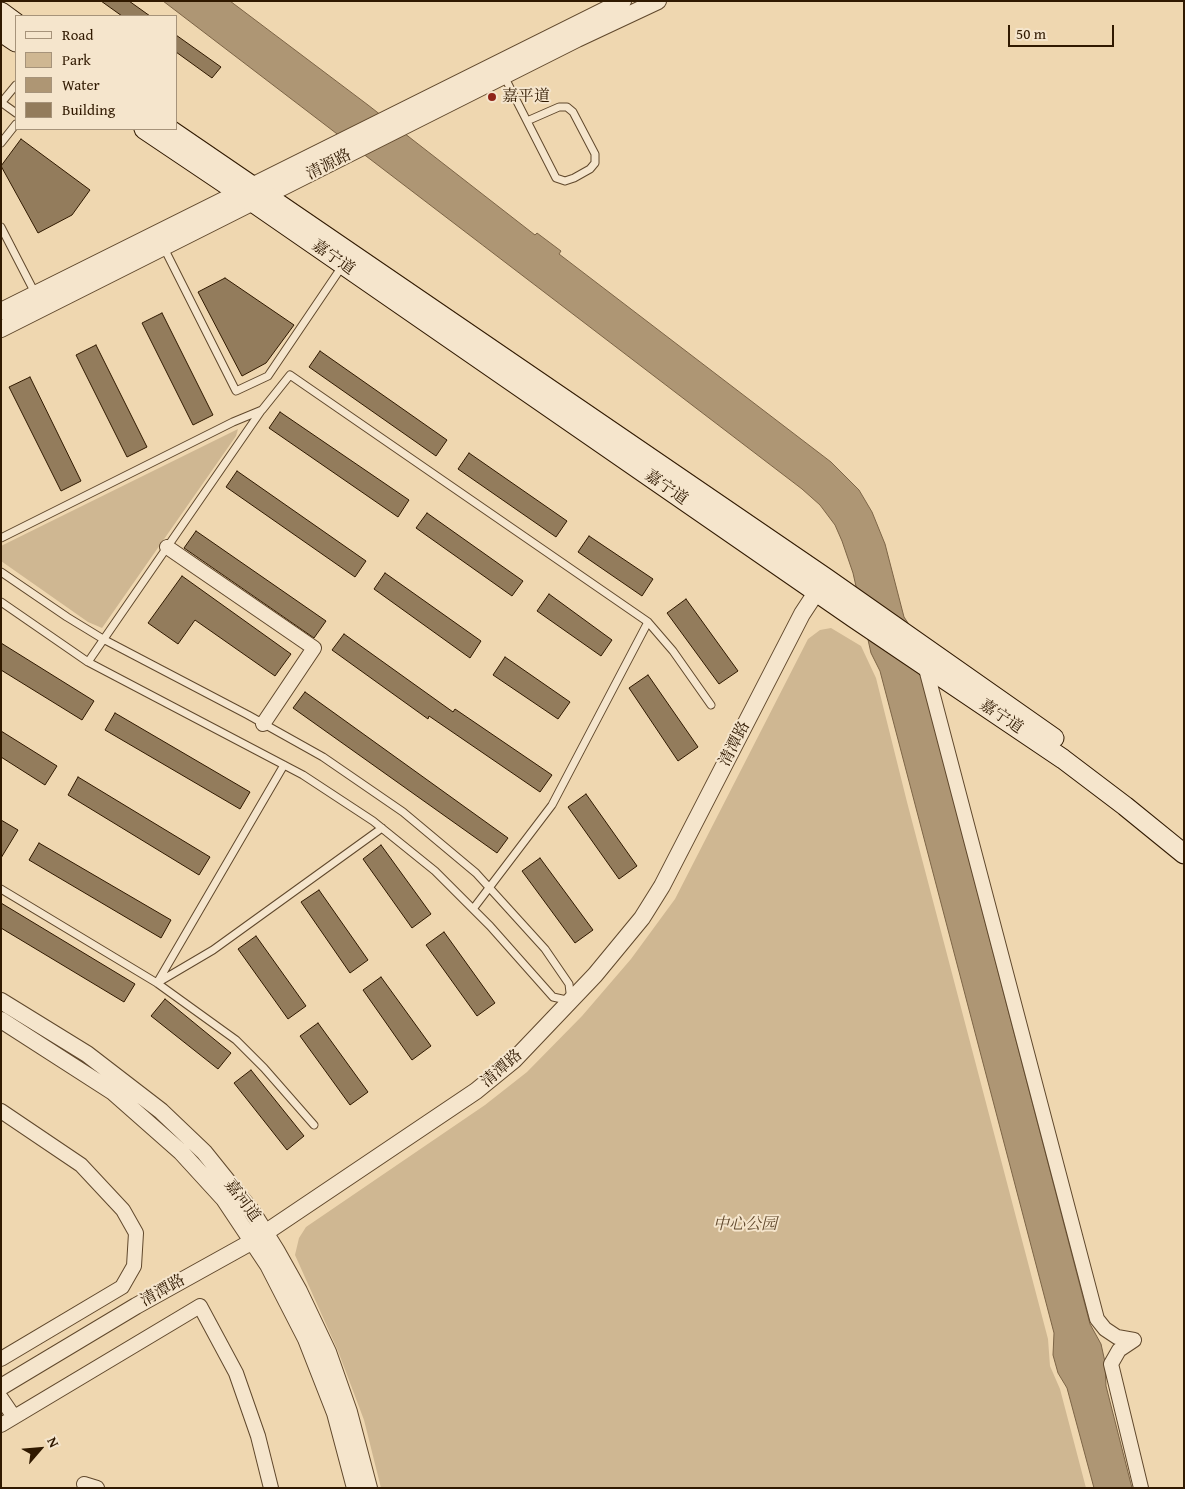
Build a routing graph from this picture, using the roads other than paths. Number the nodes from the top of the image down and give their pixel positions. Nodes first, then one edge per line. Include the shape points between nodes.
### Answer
1 (623, 1) edge
2 (658, 1) edge
3 (1, 12) edge
4 (15, 22) edge
5 (1, 32) edge
6 (15, 41) edge
7 (504, 76) junction
8 (15, 86) edge
9 (1, 103) edge
10 (15, 112) edge
11 (527, 121) junction
12 (15, 125) edge
13 (146, 130) edge
14 (170, 130) edge
15 (1, 143) edge
16 (253, 194) junction
17 (1, 227) edge
18 (164, 248) junction
19 (344, 265) junction
20 (35, 293) junction
21 (1, 310) edge
22 (1, 329) edge
23 (262, 410) junction
24 (1, 538) edge
25 (167, 547) junction
26 (1, 572) edge
27 (821, 585) junction
28 (1, 602) edge
29 (648, 622) junction
30 (103, 639) junction
31 (88, 662) junction
32 (925, 665) junction
33 (711, 705) dead end
34 (263, 724) junction
35 (284, 765) junction
36 (382, 828) junction
37 (1184, 838) edge
38 (1184, 854) edge
39 (490, 888) junction
40 (1, 890) edge
41 (473, 909) junction
42 (157, 983) junction
43 (1, 1001) edge
44 (571, 1001) junction
45 (1, 1020) edge
46 (1, 1111) edge
47 (314, 1125) dead end
48 (259, 1237) junction
49 (1, 1359) edge
50 (1, 1387) edge
51 (1, 1398) edge
52 (14, 1418) junction
53 (1, 1425) edge
54 (271, 1488) edge
55 (358, 1488) edge
56 (1140, 1488) edge

1 - 16 street, 清源路 via 334,144
2 - 7 street, 清源路
3 - 4 main road
5 - 6 main road
7 - 11 lane
7 - 16 street, 清源路 via 346,156
8 - 9 lane
9 - 10 lane
11 - 11 lane via 556,178 574,178 590,170 594,154 573,112 560,107
12 - 15 lane
13 - 16 main road, 嘉宁道
14 - 16 main road, 嘉宁道
16 - 18 street, 清源路
16 - 19 main road, 嘉宁道
16 - 20 street, 清源路
16 - 27 main road, 嘉宁道
17 - 20 lane
18 - 19 lane via 236,391 268,376
18 - 22 street, 清源路
19 - 27 main road, 嘉宁道
20 - 21 street, 清源路
23 - 24 lane
23 - 25 lane
23 - 29 lane via 290,375
25 - 30 lane
25 - 34 street via 314,648
26 - 30 lane
27 - 32 main road, 嘉宁道 via 854,618
27 - 37 main road, 嘉宁道 via 852,597 921,644 1101,772
27 - 44 street, 清潭路 via 798,623 662,886 642,918
28 - 31 lane
29 - 33 lane
29 - 39 lane via 552,805
30 - 31 lane
30 - 34 lane
31 - 35 lane
32 - 38 main road, 嘉宁道 via 1063,759
32 - 56 street via 1097,1319 1117,1337 1134,1340 1119,1350 1111,1364
34 - 39 lane via 323,757 403,812
35 - 36 lane
35 - 42 lane
36 - 41 lane via 435,870
36 - 42 lane via 213,950
39 - 41 lane
39 - 44 lane via 545,949 569,984
40 - 42 lane
41 - 44 lane via 553,997
42 - 47 lane via 236,1040
43 - 48 street, 嘉河道 via 87,1054 161,1111 213,1163 253,1214
44 - 48 street, 清潭路 via 514,1060 476,1091
45 - 48 street, 嘉河道 via 113,1092 181,1152
46 - 49 street via 81,1165 124,1210 136,1233 134,1266 122,1287
48 - 50 street, 清潭路
48 - 55 street, 嘉河道 via 299,1291 328,1352 349,1412
51 - 52 street
52 - 53 street
52 - 54 street via 200,1306 236,1373 258,1436

